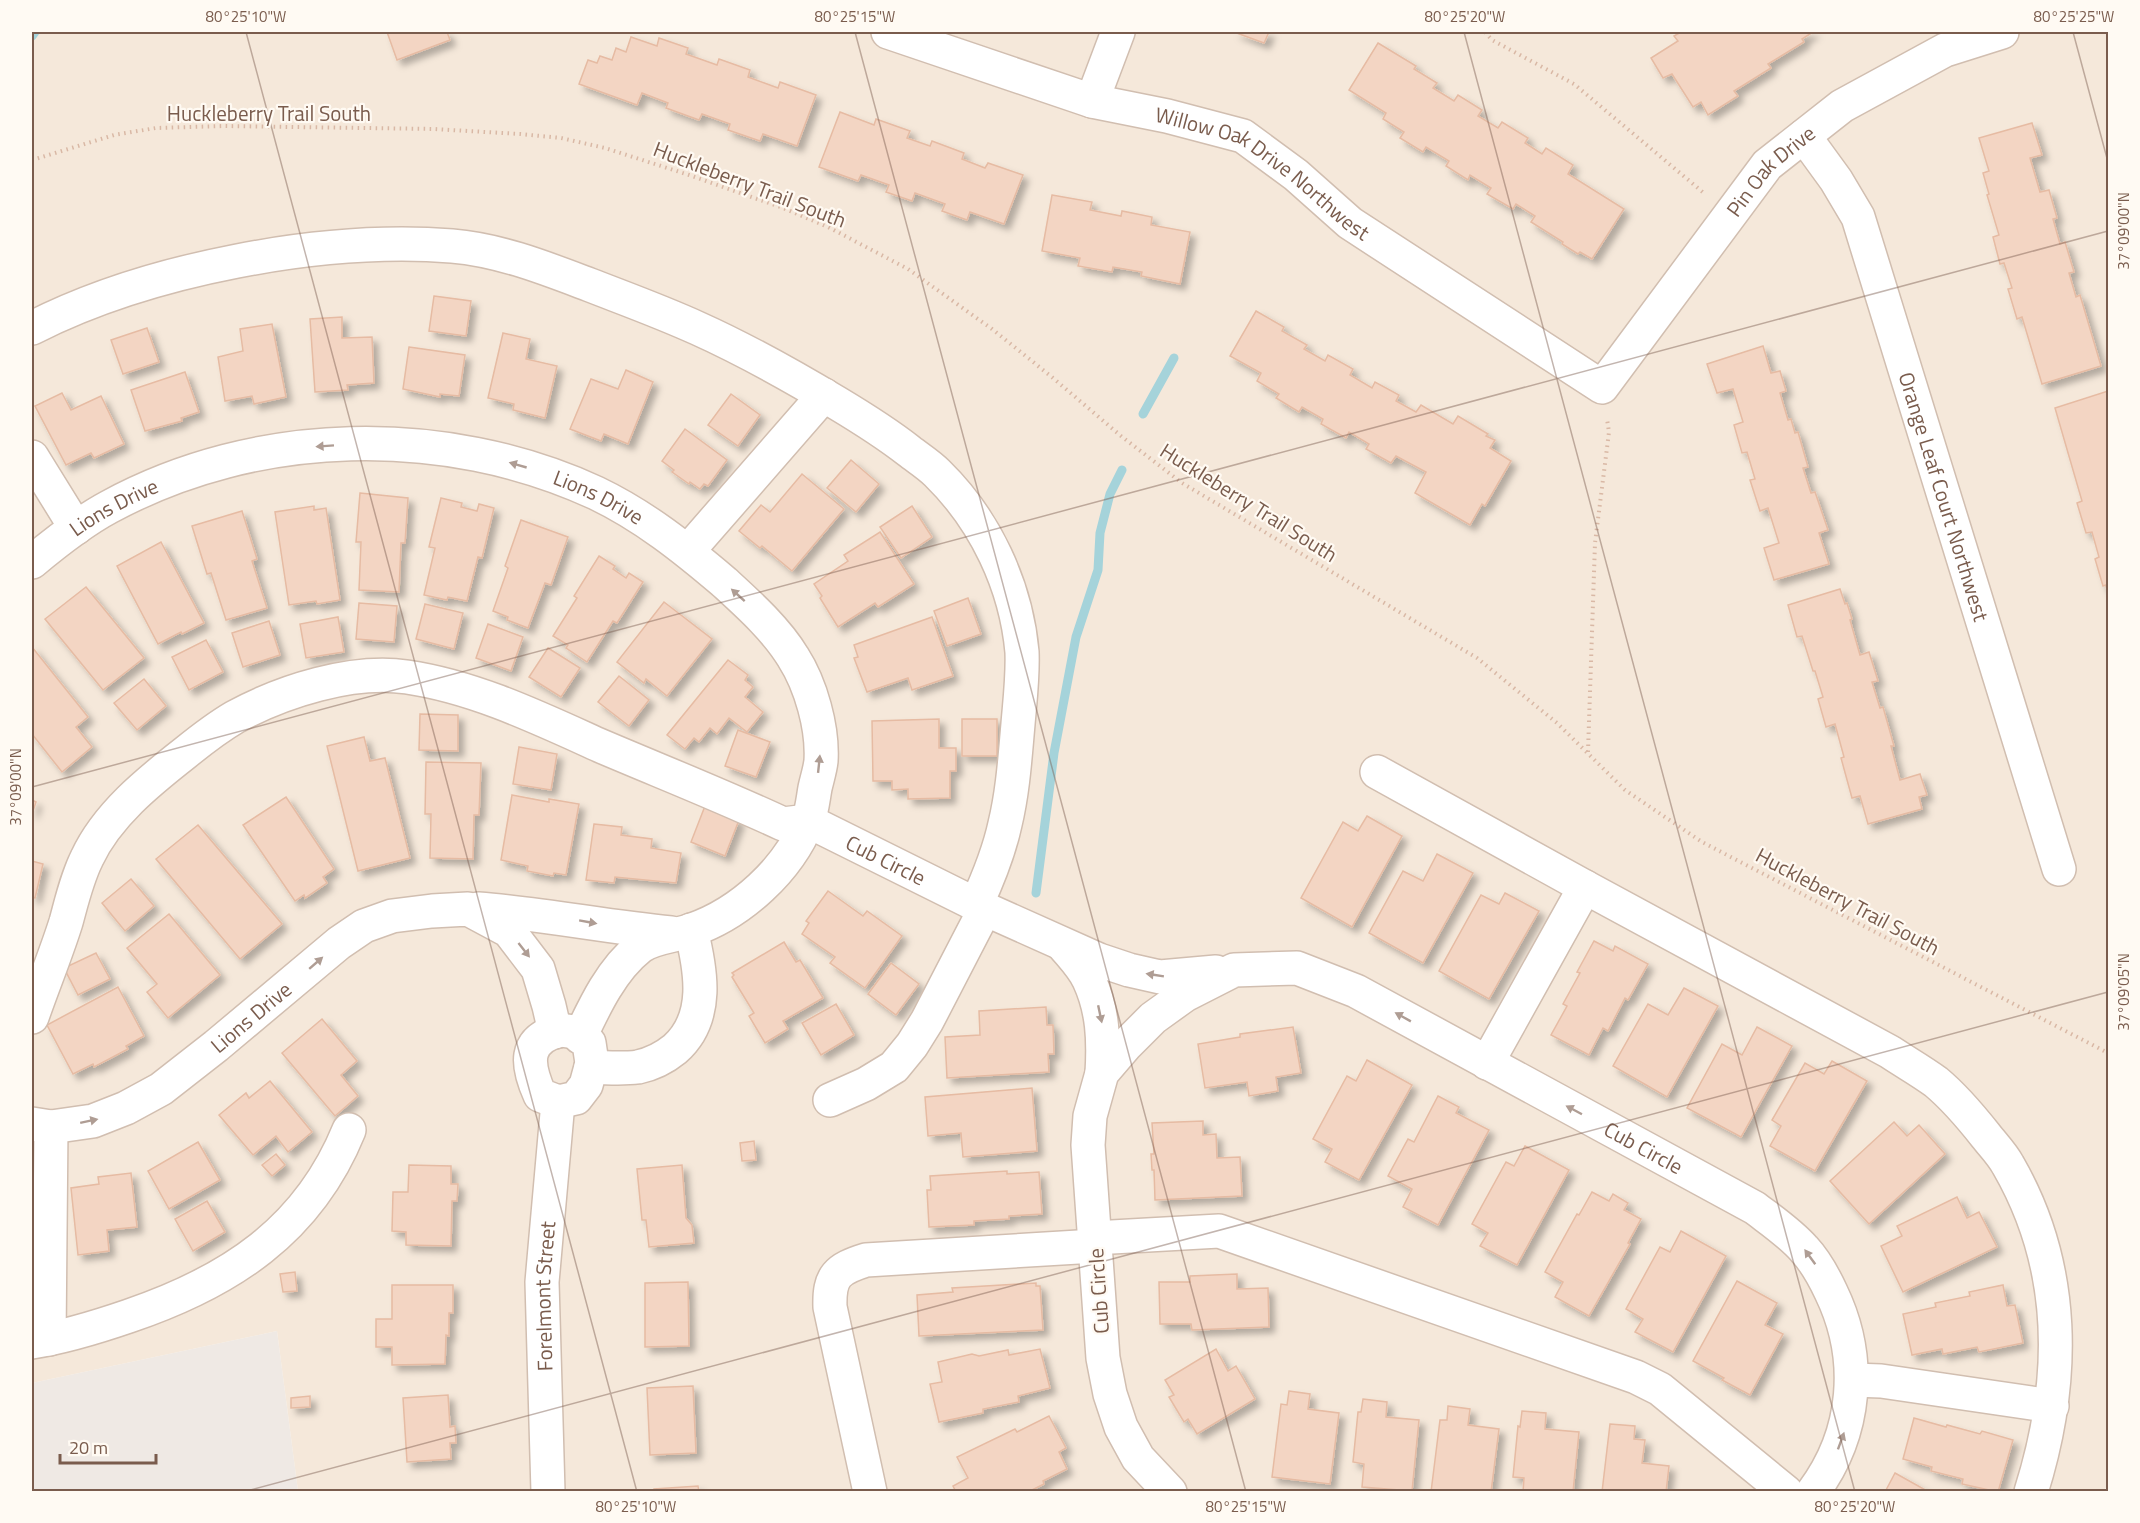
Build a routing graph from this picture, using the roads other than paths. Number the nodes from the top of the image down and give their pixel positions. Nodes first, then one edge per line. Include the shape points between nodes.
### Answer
1 (888, 32) edge
2 (1118, 32) edge
3 (2002, 32) edge
4 (1092, 101) junction
5 (1804, 136) junction
6 (32, 328) edge
7 (1602, 387) joint
8 (824, 395) junction
9 (32, 457) edge
10 (76, 528) junction
11 (688, 551) junction
12 (32, 562) edge
13 (1377, 772) dead end
14 (808, 821) junction
15 (2059, 868) dead end
16 (1584, 887) junction
17 (980, 907) junction
18 (468, 909) junction
19 (685, 932) junction
20 (1063, 945) junction
21 (1234, 970) junction
22 (32, 1017) edge
23 (568, 1034) junction
24 (1487, 1063) junction
25 (591, 1067) junction
26 (1102, 1073) junction
27 (830, 1100) dead end
28 (558, 1101) junction
29 (41, 1125) edge
30 (349, 1130) dead end
31 (1094, 1242) junction
32 (40, 1340) edge
33 (1853, 1380) junction
34 (2052, 1406) junction
35 (548, 1491) edge
36 (870, 1491) edge
37 (1170, 1491) edge
38 (1786, 1491) edge
39 (1813, 1491) edge
40 (2031, 1491) edge

1 - 4 street, Willow Oak Drive Northwest
2 - 4 street
3 - 5 street, Pin Oak Drive via 1945,50 1842,106
4 - 7 street, Willow Oak Drive Northwest via 1243,136 1296,175 1350,223
5 - 7 street, Pin Oak Drive via 1767,165
5 - 15 street, Orange Leaf Court Northwest via 1858,217
6 - 8 street via 140,286 246,259 350,246 452,246 540,266 661,312 740,347
8 - 11 street
8 - 17 street via 877,426 936,471 985,533 1009,591 1022,653 1015,764 1004,830
9 - 10 street
11 -> 10 street, Lions Drive via 631,513 565,480 465,452 417,445 351,444 288,449 234,459 144,490
10 - 12 street, Lions Drive
14 -> 11 street, Lions Drive via 821,763 815,714 802,676 793,657 768,625
13 - 16 street
14 - 17 street, Cub Circle
14 - 19 street, Lions Drive via 767,882 742,904
14 - 22 street via 783,824 513,707 436,682 372,676 302,690 268,700 234,717 133,798 104,829 87,857
16 - 24 street
16 - 34 street via 1890,1052 1937,1083 1973,1120 2007,1163 2031,1210 2048,1263 2055,1320
17 - 20 street, Cub Circle
17 - 27 street via 912,1046 894,1067
18 -> 19 street, Lions Drive
18 -> 23 street, Lions Drive via 509,931 538,969 549,1006
29 -> 18 street, Lions Drive via 93,1121 161,1089 364,926 392,916
19 - 23 street, Lions Drive via 642,945
19 - 25 street via 698,960 700,1001 694,1023 682,1043 664,1059 639,1066
21 -> 20 street, Cub Circle via 1160,977 1129,970
20 -> 26 street, Cub Circle via 1088,978 1100,1012
24 -> 21 street, Cub Circle via 1356,991 1298,968
21 - 26 street, Cub Circle via 1185,995 1153,1018
23 - 25 street via 589,1043
23 - 28 street via 542,1036 531,1052 531,1074 540,1095
33 -> 24 street, Cub Circle via 1849,1343 1838,1307 1805,1250 1782,1228 1755,1208
25 - 28 street via 586,1085 576,1098
26 - 31 street, Cub Circle via 1090,1116 1088,1145
28 - 35 street, Forelmont Street via 542,1282
29 - 32 street
30 - 32 street via 338,1156 302,1207 251,1257 180,1297 75,1334
31 - 36 street via 866,1260 836,1276 830,1289 830,1307
31 - 37 street, Cub Circle via 1103,1358 1110,1394 1121,1427 1138,1458
31 - 38 street via 1219,1231 1636,1377 1660,1389
33 - 34 street
39 -> 33 street, Cub Circle via 1839,1445 1849,1415
34 - 40 street

